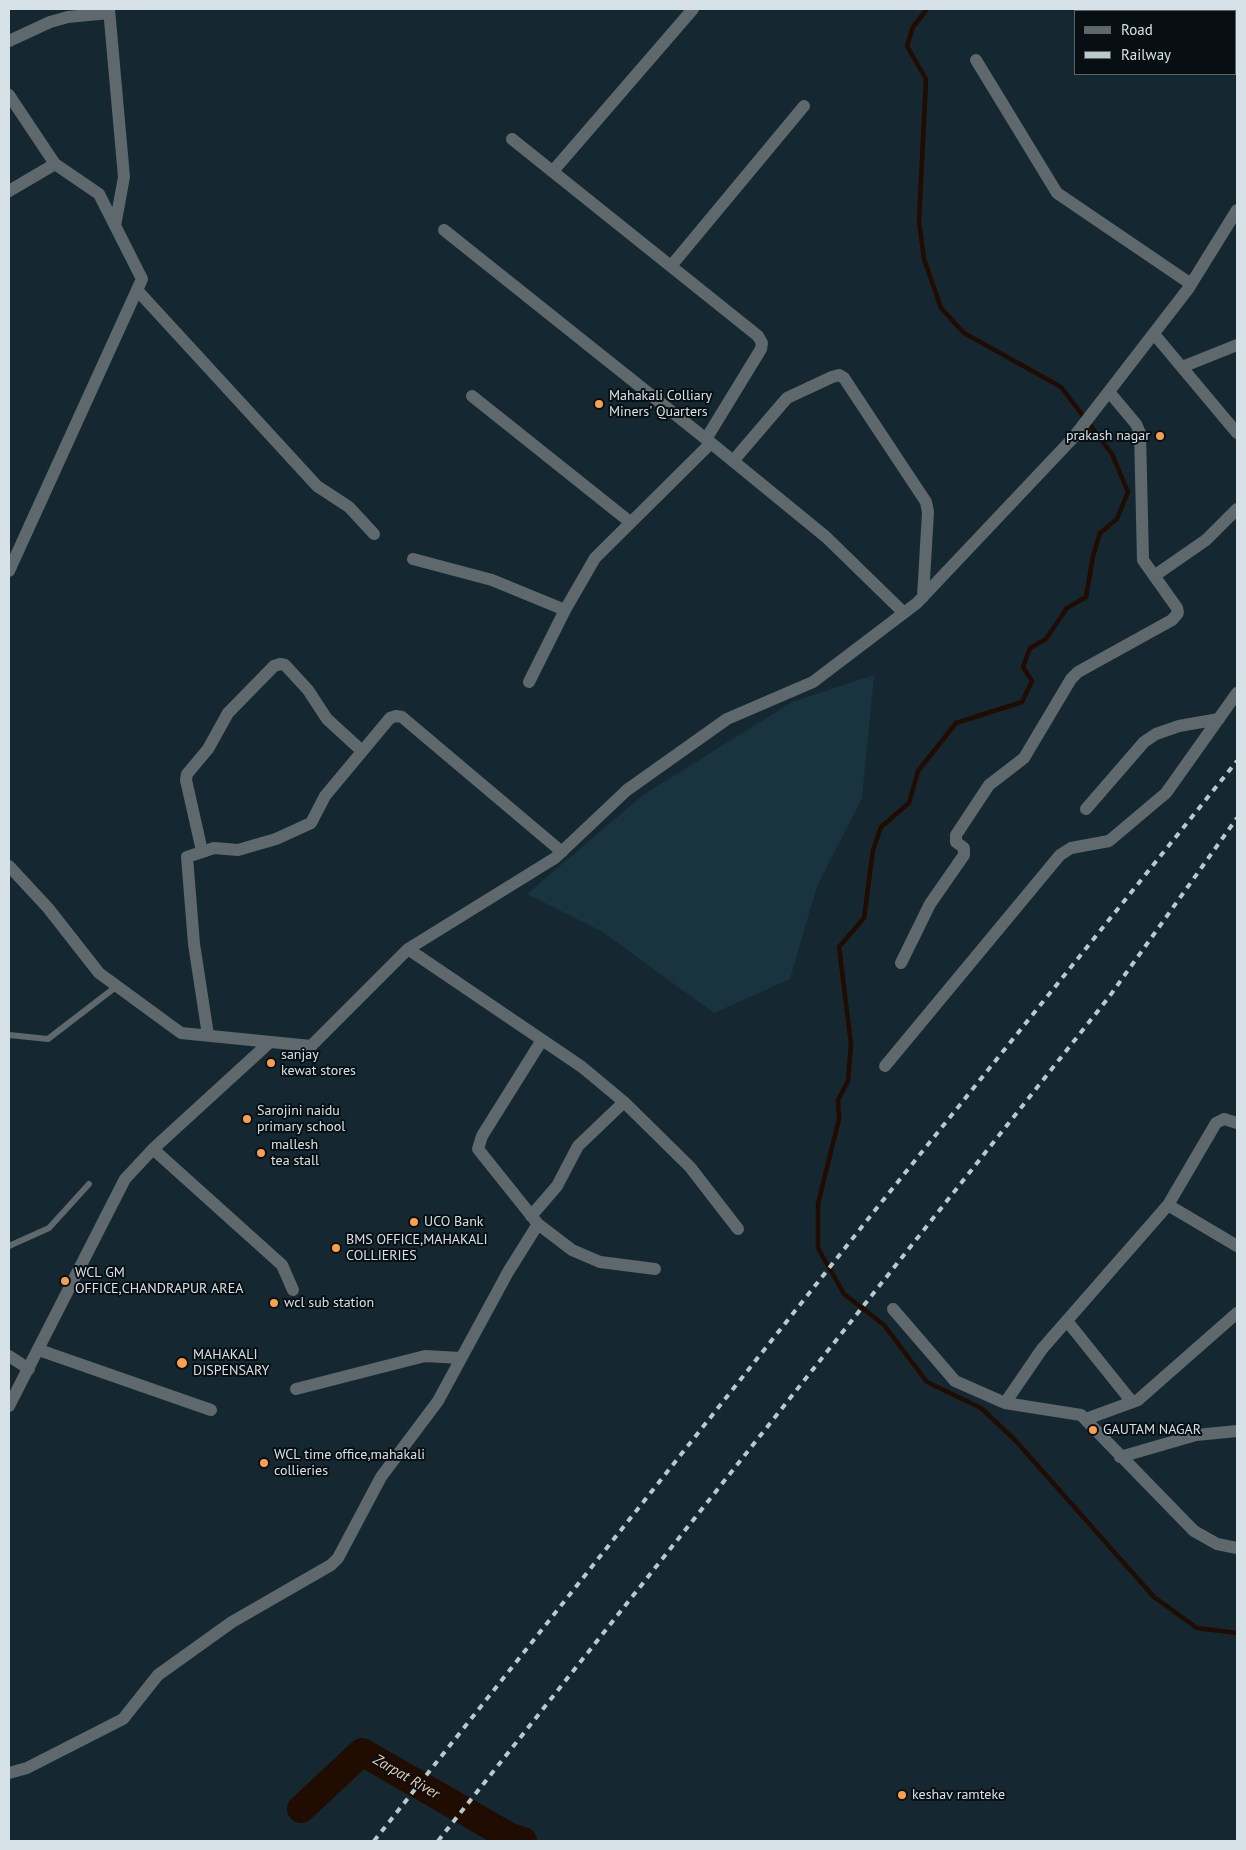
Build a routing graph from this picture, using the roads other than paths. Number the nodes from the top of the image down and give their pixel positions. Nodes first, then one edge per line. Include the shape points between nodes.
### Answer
1 (692, 9) edge
2 (109, 11) edge
3 (9, 41) edge
4 (976, 60) dead end
5 (9, 95) edge
6 (804, 106) dead end
7 (512, 139) dead end
8 (55, 164) junction
9 (553, 171) junction
10 (9, 191) edge
11 (1237, 210) edge
12 (115, 226) junction
13 (444, 230) dead end
14 (671, 266) junction
15 (1191, 284) junction
16 (137, 290) junction
17 (1154, 334) junction
18 (1237, 345) edge
19 (1182, 367) junction
20 (1108, 395) junction
21 (472, 396) dead end
22 (1237, 433) edge
23 (708, 441) junction
24 (733, 461) junction
25 (1237, 509) edge
26 (630, 522) junction
27 (374, 534) dead end
28 (413, 558) dead end
29 (9, 571) edge
30 (1154, 576) junction
31 (923, 597) junction
32 (565, 610) junction
33 (904, 613) junction
34 (529, 682) dead end
35 (1237, 693) edge
36 (1219, 719) junction
37 (362, 752) junction
38 (1086, 810) dead end
39 (202, 851) junction
40 (562, 852) junction
41 (9, 866) edge
42 (408, 949) junction
43 (900, 963) dead end
44 (118, 986) junction
45 (9, 1034) edge
46 (208, 1036) junction
47 (542, 1040) junction
48 (270, 1042) junction
49 (885, 1066) dead end
50 (624, 1102) junction
51 (1237, 1123) edge
52 (153, 1149) junction
53 (89, 1184) dead end
54 (1168, 1205) junction
55 (535, 1220) junction
56 (738, 1229) dead end
57 (9, 1246) edge
58 (1237, 1246) edge
59 (655, 1269) dead end
60 (293, 1290) dead end
61 (893, 1309) dead end
62 (1237, 1314) edge
63 (1067, 1321) junction
64 (39, 1350) junction
65 (9, 1356) edge
66 (461, 1358) junction
67 (29, 1369) junction
68 (296, 1389) dead end
69 (1132, 1402) junction
70 (1005, 1403) junction
71 (9, 1406) edge
72 (211, 1410) dead end
73 (1086, 1419) junction
74 (1237, 1431) edge
75 (1120, 1457) junction
76 (1237, 1548) edge
77 (9, 1773) edge

1 - 9 street
2 - 3 street via 50,22
2 - 12 street via 124,177
4 - 15 street via 1057,193
5 - 8 street
6 - 14 street
7 - 9 street
8 - 10 street
8 - 12 street via 99,194
9 - 14 street
11 - 15 street
12 - 16 street via 142,278
13 - 23 street
14 - 23 street via 758,336 762,343
15 - 17 street
16 - 27 street via 317,486 349,507
16 - 29 street
17 - 19 street
17 - 20 street
18 - 19 street
19 - 22 street
20 - 30 street via 1139,428 1142,553
20 - 31 street via 1073,438
21 - 26 street
23 - 24 street
23 - 26 street
24 - 31 street via 787,398 832,377 844,378 926,502
24 - 33 street via 826,537
25 - 30 street via 1202,543
26 - 32 street via 595,558
28 - 32 street via 492,580
30 - 43 street via 1178,608 1176,617 1071,679 1024,758 989,785 956,835 956,842 964,848 964,855 930,904
31 - 33 street
32 - 34 street
33 - 40 street via 813,682 727,719 627,790
35 - 36 street
36 - 38 street via 1179,726 1144,742
36 - 49 street via 1172,787 1114,838 1103,844 1071,848 1060,856
37 - 39 street via 325,796 311,823 276,839 238,850 214,848
37 - 39 street via 327,719 308,690 285,665 274,666 228,713 208,749 187,774
37 - 40 street via 386,721 396,716 402,718
39 - 46 street via 190,854 187,860 194,944
40 - 42 street
41 - 44 street via 48,908 99,973
42 - 47 street
42 - 48 street via 311,1046
44 - 45 lane via 48,1039
44 - 46 street via 181,1033
46 - 48 street
47 - 50 street
47 - 55 street via 482,1136 478,1149
48 - 52 street
50 - 55 street via 578,1146
50 - 56 street via 690,1167
51 - 54 street via 1224,1119 1216,1123
52 - 60 street via 282,1265
52 - 64 street via 116,1194
53 - 57 lane via 49,1228
54 - 58 street
54 - 63 street
55 - 59 street via 587,1258
55 - 66 street
61 - 70 street via 955,1381
62 - 69 street
63 - 69 street
63 - 70 street via 1030,1365
64 - 67 street
64 - 72 street
65 - 67 street
66 - 68 street via 425,1356
66 - 77 street via 438,1401 381,1477 343,1550 331,1564 232,1622 158,1675 123,1718 27,1768
67 - 71 street
69 - 73 street
70 - 73 street via 1076,1413
73 - 75 street
74 - 75 street via 1196,1435
75 - 76 street via 1194,1531 1217,1544

